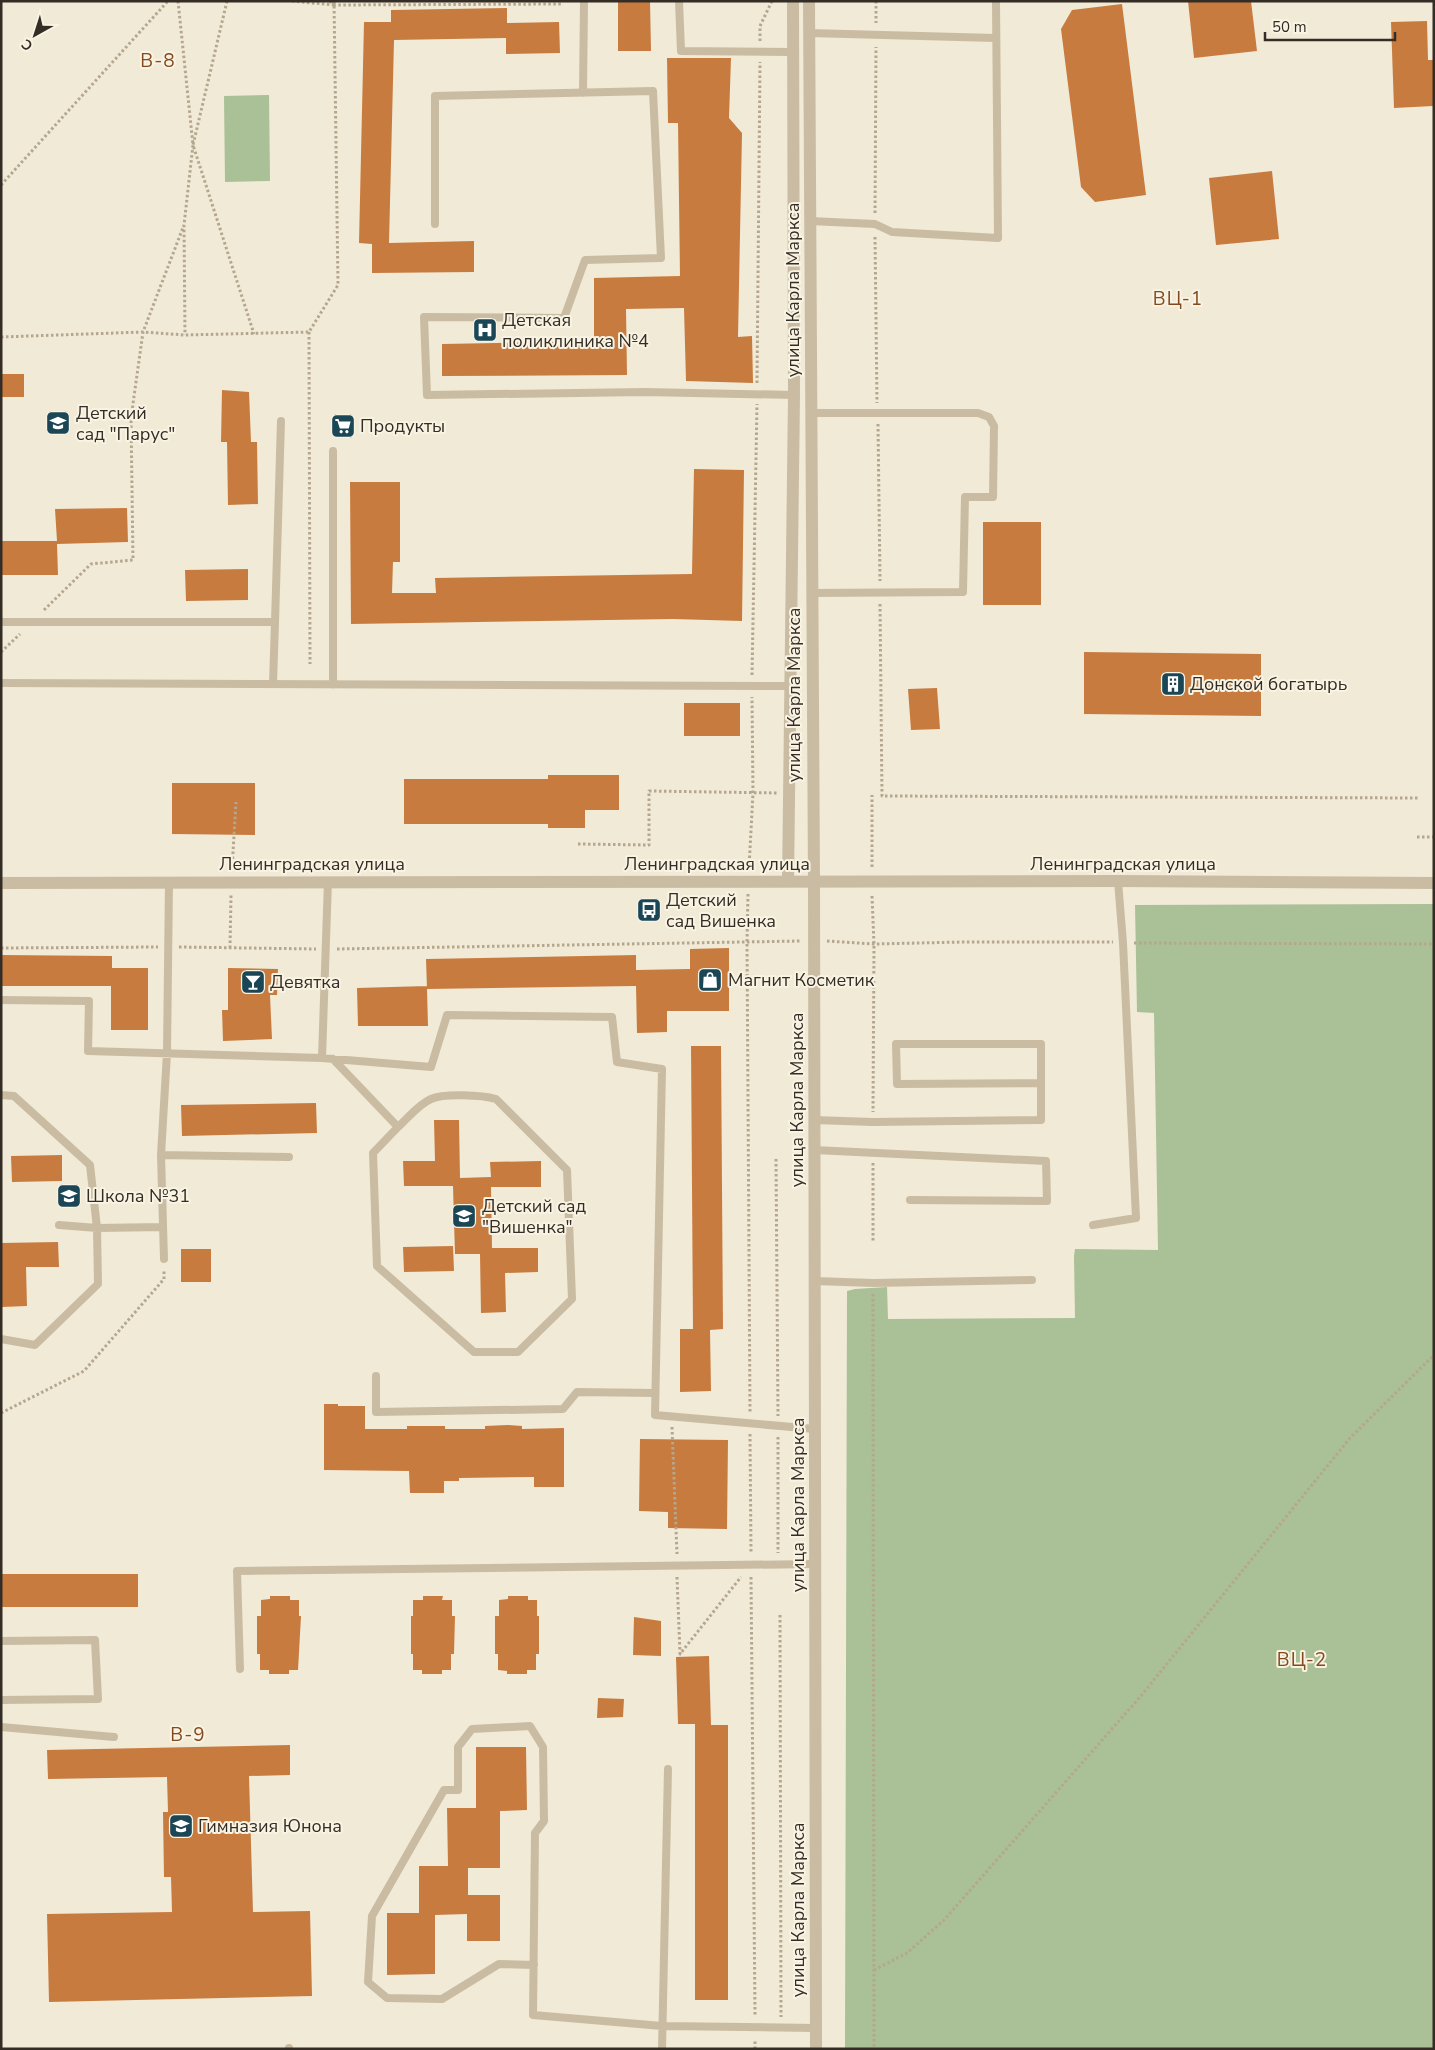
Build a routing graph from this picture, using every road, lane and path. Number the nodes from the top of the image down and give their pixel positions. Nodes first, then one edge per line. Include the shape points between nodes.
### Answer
1 (168, 1) edge
2 (178, 1) edge
3 (227, 1) edge
4 (292, 1) edge
5 (584, 1) edge
6 (679, 1) edge
7 (772, 1) edge
8 (792, 1) edge
9 (809, 1) edge
10 (876, 1) edge
11 (996, 1) edge
12 (333, 3) edge
13 (561, 4) dead end
14 (809, 33) junction
15 (876, 35) junction
16 (995, 38) junction
17 (760, 52) junction
18 (793, 52) junction
19 (583, 92) junction
20 (193, 145) junction
21 (1, 185) edge
22 (810, 221) junction
23 (435, 224) dead end
24 (875, 224) junction
25 (184, 225) junction
26 (143, 332) junction
27 (309, 332) junction
28 (254, 334) junction
29 (185, 335) junction
30 (1, 337) edge
31 (757, 395) junction
32 (794, 395) junction
33 (811, 413) junction
34 (878, 414) junction
35 (281, 421) dead end
36 (333, 451) dead end
37 (880, 592) junction
38 (811, 593) junction
39 (1, 622) edge
40 (32, 622) junction
41 (275, 622) junction
42 (1, 652) edge
43 (310, 664) dead end
44 (1, 683) edge
45 (273, 684) junction
46 (333, 684) junction
47 (752, 686) junction
48 (791, 686) junction
49 (753, 793) junction
50 (790, 793) junction
51 (872, 795) dead end
52 (1418, 798) dead end
53 (1417, 837) dead end
54 (1434, 838) edge
55 (578, 844) dead end
56 (1434, 878) edge
57 (1, 879) edge
58 (788, 880) junction
59 (814, 880) junction
60 (872, 880) junction
61 (169, 881) junction
62 (328, 881) junction
63 (1118, 881) junction
64 (1, 883) edge
65 (1434, 883) edge
66 (814, 941) junction
67 (1124, 942) junction
68 (874, 944) junction
69 (1434, 944) edge
70 (169, 946) junction
71 (1, 948) edge
72 (326, 949) junction
73 (1, 1000) edge
74 (167, 1053) junction
75 (322, 1058) junction
76 (333, 1059) junction
77 (1041, 1083) junction
78 (1, 1095) edge
79 (814, 1120) junction
80 (873, 1122) junction
81 (398, 1127) junction
82 (814, 1150) junction
83 (873, 1154) junction
84 (162, 1155) junction
85 (289, 1157) dead end
86 (776, 1159) dead end
87 (910, 1200) dead end
88 (59, 1225) dead end
89 (1093, 1226) dead end
90 (163, 1227) junction
91 (97, 1228) junction
92 (873, 1243) dead end
93 (164, 1260) joint
94 (1032, 1280) dead end
95 (815, 1281) junction
96 (873, 1283) junction
97 (1, 1338) edge
98 (1434, 1355) edge
99 (376, 1376) dead end
100 (655, 1393) junction
101 (1, 1413) edge
102 (778, 1426) junction
103 (815, 1429) junction
104 (778, 1564) junction
105 (815, 1564) junction
106 (780, 1616) dead end
107 (1, 1641) edge
108 (240, 1669) dead end
109 (1, 1700) edge
110 (1, 1727) edge
111 (114, 1737) dead end
112 (668, 1769) dead end
113 (534, 1965) junction
114 (874, 1970) junction
115 (662, 2026) junction
116 (781, 2027) junction
117 (816, 2028) junction
118 (662, 2049) edge
119 (816, 2049) edge
120 (874, 2049) edge

1 - 21 path
2 - 20 path
3 - 20 path
4 - 12 path
5 - 19 lane
6 - 17 lane via 681,51
7 - 17 path via 760,26
8 - 18 street, улица Карла Маркса
9 - 14 street, улица Карла Маркса
10 - 15 path
11 - 16 lane
12 - 13 path
12 - 27 path via 338,285
14 - 15 lane
14 - 22 street, улица Карла Маркса
15 - 16 lane
15 - 24 path
16 - 24 lane via 998,238 892,232
17 - 18 lane
17 - 31 path
18 - 32 street, улица Карла Маркса
19 - 23 lane via 435,96
19 - 31 lane via 653,91 661,258 585,260 564,318 424,317 427,395 645,392
20 - 25 path
20 - 28 path
22 - 24 lane
22 - 33 street, улица Карла Маркса
24 - 34 path
25 - 26 path
25 - 29 path
26 - 29 path
26 - 30 path
26 - 40 path via 131,418 133,560 91,564
27 - 28 path
27 - 43 path
28 - 29 path
31 - 32 lane
31 - 47 path
32 - 48 street, улица Карла Маркса
33 - 34 lane
33 - 38 street, улица Карла Маркса
34 - 37 path
34 - 37 lane via 978,413 989,417 994,426 993,497 965,497 963,592
35 - 41 lane
36 - 46 lane
37 - 38 lane
37 - 52 path via 882,796
38 - 59 street, улица Карла Маркса
39 - 40 lane
40 - 41 lane
40 - 42 path
41 - 45 lane
44 - 45 lane
45 - 46 lane
46 - 47 lane
47 - 48 lane
47 - 49 path
48 - 50 street, улица Карла Маркса
49 - 50 path
49 - 55 path via 648,791 649,845
50 - 58 street, улица Карла Маркса
51 - 60 path
53 - 54 path
56 - 60 street
57 - 61 street
58 - 59 street, Ленинградская улица
58 - 61 street
58 - 62 street, Ленинградская улица
59 - 60 street, Ленинградская улица
59 - 66 street, улица Карла Маркса
60 - 63 street, Ленинградская улица
60 - 68 path
61 - 62 street, Ленинградская улица
61 - 64 street, Ленинградская улица
61 - 70 lane
62 - 72 lane
63 - 65 street, Ленинградская улица
63 - 67 lane
66 - 68 path
66 - 72 path
66 - 79 street, улица Карла Маркса
67 - 68 path
67 - 69 path
67 - 89 lane via 1136,1218
68 - 80 path
70 - 71 path
70 - 72 path
70 - 74 lane
72 - 75 lane
73 - 74 lane via 89,1001 88,1051
74 - 75 lane
74 - 84 lane
75 - 76 lane
76 - 81 lane
76 - 100 lane via 431,1066 446,1015 612,1018 617,1062 662,1069
77 - 77 lane via 897,1084 896,1044 1041,1044
77 - 80 lane via 1041,1120
78 - 91 lane via 14,1096 90,1165
79 - 80 lane
79 - 82 street, улица Карла Маркса
81 - 81 lane via 429,1100 439,1096 496,1099 567,1170 572,1299 518,1352 474,1352 377,1266 373,1153
82 - 83 lane
82 - 95 street, улица Карла Маркса
83 - 87 lane via 1046,1161 1047,1201
83 - 92 path
84 - 85 lane
84 - 90 lane
86 - 102 path
88 - 91 lane
90 - 91 lane
90 - 93 lane
91 - 97 lane via 98,1284 36,1345
93 - 101 path via 164,1279 84,1371
94 - 96 lane
95 - 96 lane
95 - 103 street, улица Карла Маркса
96 - 114 path
98 - 114 path via 1350,1438 1140,1697 944,1920 907,1953
99 - 100 lane via 376,1412 564,1409 577,1392
100 - 102 lane via 655,1415
102 - 103 lane
102 - 104 path
103 - 105 street, улица Карла Маркса
104 - 105 lane
104 - 108 lane via 237,1571
105 - 117 street, улица Карла Маркса
106 - 116 path
107 - 109 lane via 95,1640 98,1699
110 - 111 lane
112 - 115 lane
113 - 113 lane via 499,1964 442,1999 387,1998 368,1982 372,1916 444,1790 458,1790 458,1748 472,1728 530,1726 543,1747 544,1821 535,1833
113 - 115 lane via 533,2015
114 - 120 path
115 - 116 lane
115 - 118 lane
116 - 117 lane
117 - 119 street, улица Карла Маркса

